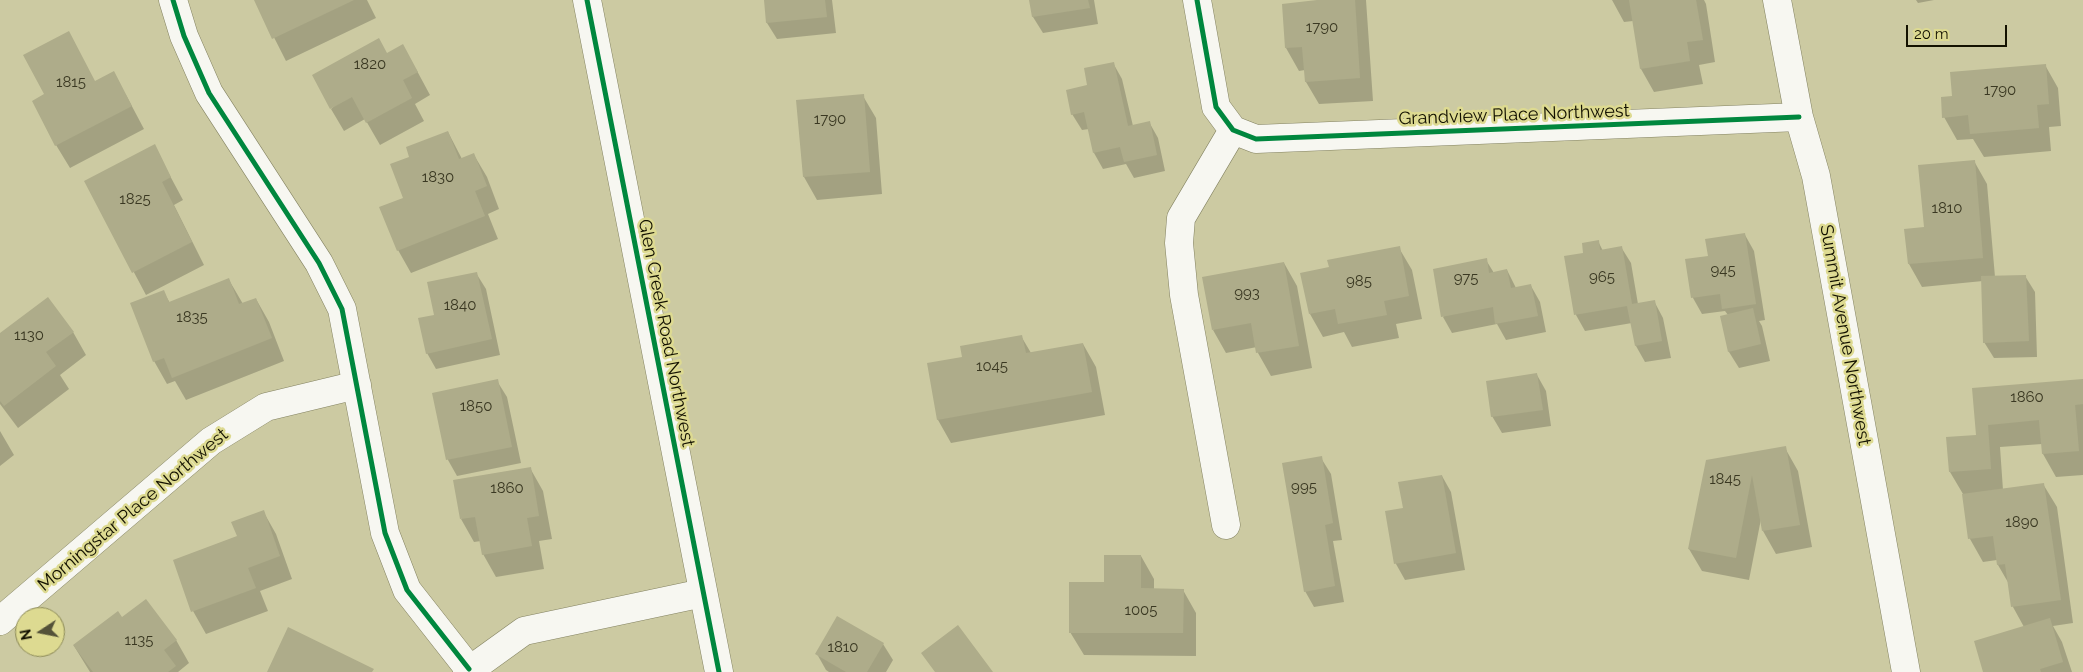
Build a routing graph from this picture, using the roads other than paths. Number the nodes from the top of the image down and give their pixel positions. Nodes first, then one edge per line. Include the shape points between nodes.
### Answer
1 (173, 0) edge
2 (587, 0) edge
3 (1196, 0) edge
4 (1777, 0) edge
5 (1798, 117) junction
6 (1233, 130) junction
7 (357, 385) junction
8 (1226, 525) dead end
9 (703, 593) junction
10 (0, 620) edge
11 (468, 671) edge
12 (719, 672) edge
13 (1906, 672) edge

1 - 7 street via 184,36 209,93 319,262 342,310
2 - 9 street, Glen Creek Road Northwest
3 - 6 street via 1216,107
4 - 5 street, Summit Avenue Northwest
5 - 6 street, Grandview Place Northwest via 1256,139
5 - 13 street, Summit Avenue Northwest via 1816,176
6 - 8 street via 1180,218 1179,243 1184,296
7 - 10 street, Morningstar Place Northwest via 266,407 211,441
7 - 11 street via 385,533 407,590
9 - 11 street via 524,631
9 - 12 street, Glen Creek Road Northwest

